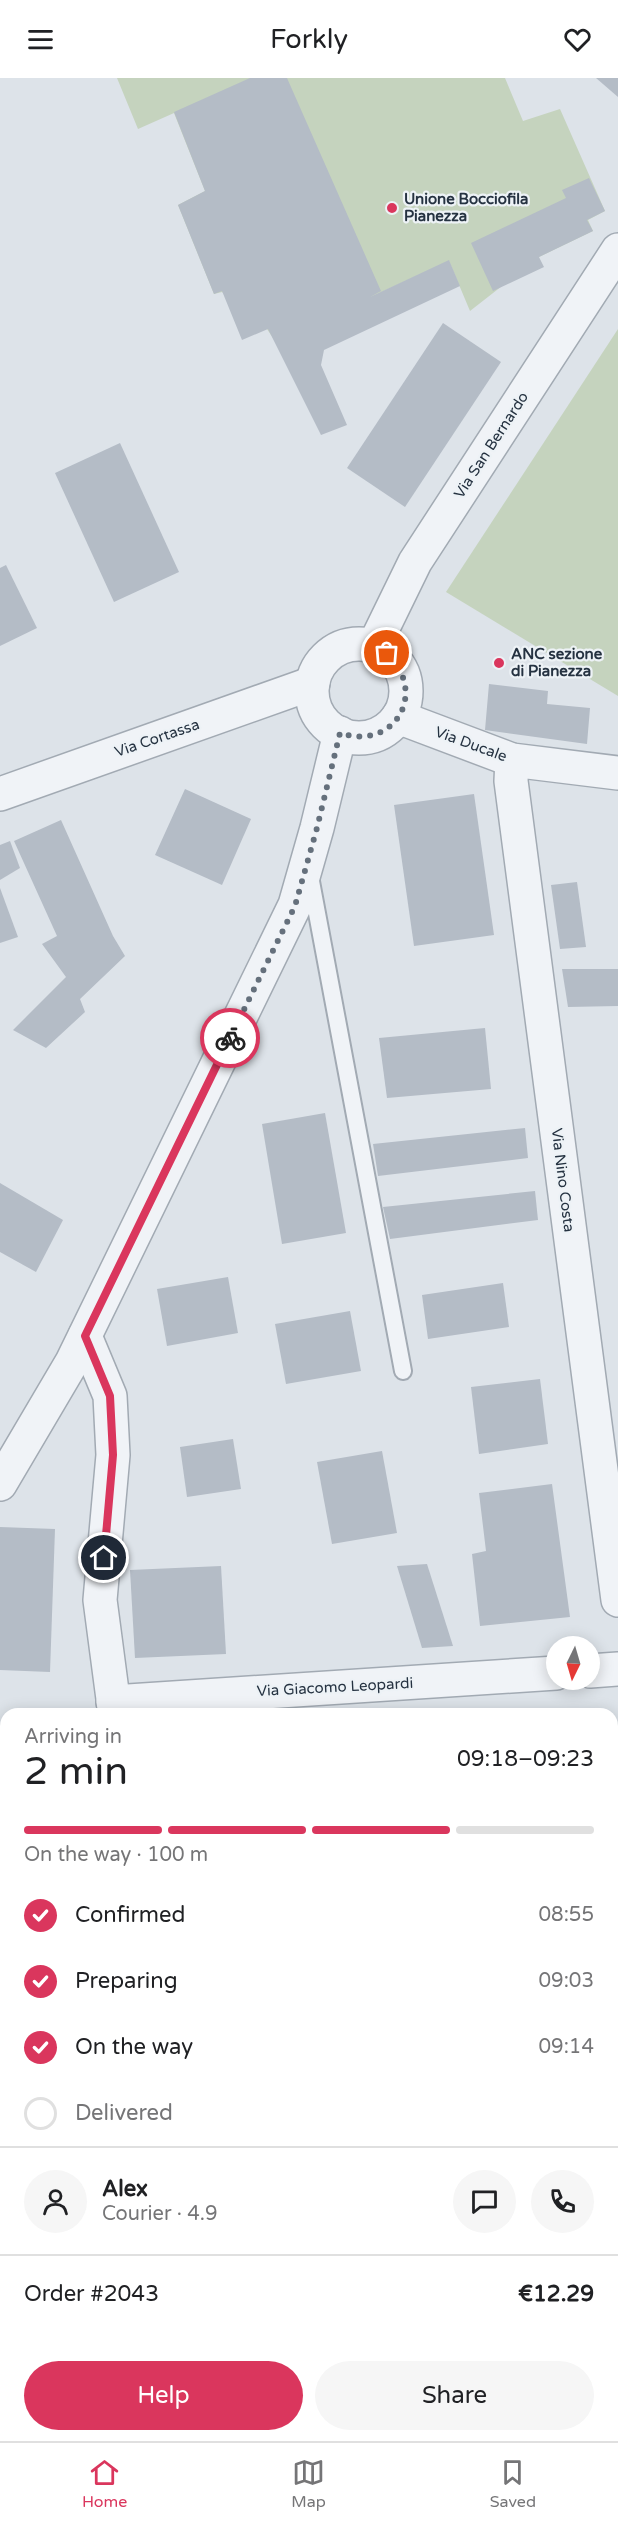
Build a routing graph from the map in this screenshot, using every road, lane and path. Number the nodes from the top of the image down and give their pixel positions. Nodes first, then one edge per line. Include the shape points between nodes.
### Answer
1 (618, 250) edge
2 (374, 646) junction
3 (313, 683) junction
4 (398, 717) junction
5 (340, 733) junction
6 (512, 760) junction
7 (618, 773) edge
8 (0, 794) edge
9 (307, 862) junction
10 (85, 1336) junction
11 (403, 1371) dead end
12 (0, 1484) edge
13 (618, 1600) edge
14 (618, 1669) edge
15 (600, 1670) edge
16 (546, 1674) edge
17 (114, 1708) edge

1 - 2 street, Via San Bernardo via 415,562
2 - 3 street via 344,646 330,654
2 - 4 street via 397,663 404,676 405,704
3 - 5 street via 318,713
3 - 8 street, Via Cortassa
4 - 5 street via 378,734 352,737
4 - 6 street, Via Ducale
5 - 9 street
6 - 7 street, Via Ducale
6 - 13 street, Via Nino Costa via 513,793
9 - 10 street via 295,906
9 - 11 lane
10 - 12 street
10 - 17 street via 110,1396 113,1455 100,1600
14 - 15 street
16 - 17 street, Via Giacomo Leopardi

